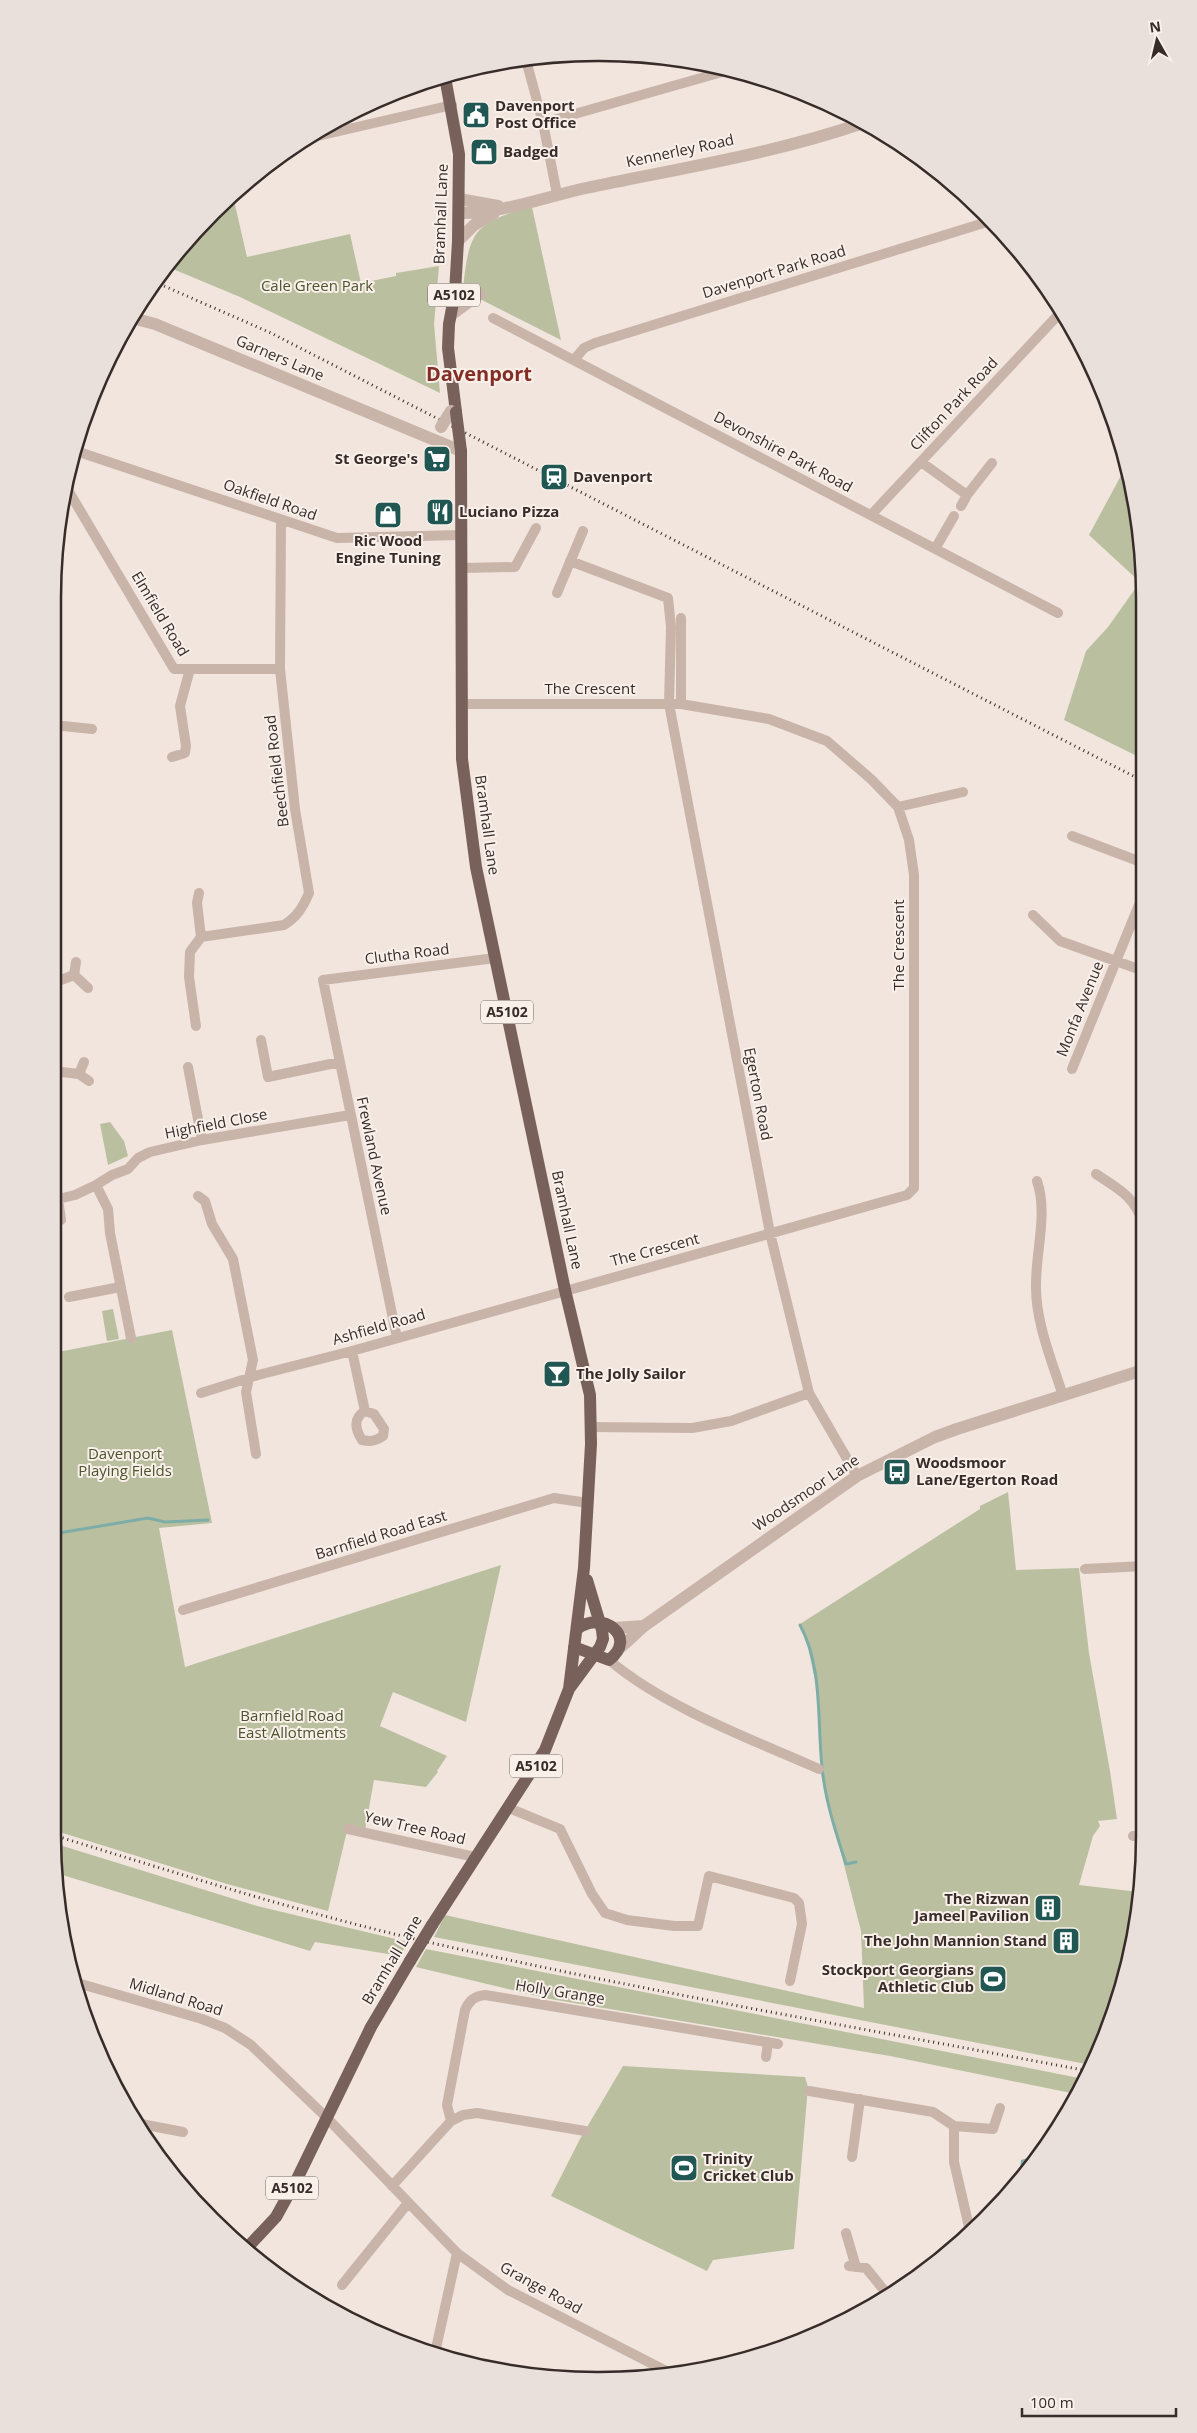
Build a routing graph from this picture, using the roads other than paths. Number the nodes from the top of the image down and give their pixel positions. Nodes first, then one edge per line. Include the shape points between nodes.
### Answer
1 (528, 66) edge
2 (714, 74) edge
3 (447, 84) edge
4 (452, 106) junction
5 (543, 123) junction
6 (853, 126) edge
7 (329, 134) edge
8 (557, 194) junction
9 (459, 199) junction
10 (505, 207) junction
11 (459, 212) junction
12 (982, 223) edge
13 (458, 241) junction
14 (482, 294) dead end
15 (450, 317) junction
16 (1056, 317) edge
17 (493, 318) dead end
18 (139, 320) edge
19 (574, 360) junction
20 (453, 408) junction
21 (414, 432) junction
22 (461, 451) junction
23 (82, 453) edge
24 (921, 462) junction
25 (992, 463) dead end
26 (72, 495) edge
27 (967, 495) junction
28 (961, 506) dead end
29 (871, 515) junction
30 (954, 516) dead end
31 (281, 520) junction
32 (536, 528) dead end
33 (583, 531) dead end
34 (461, 535) junction
35 (936, 549) junction
36 (570, 561) junction
37 (461, 568) junction
38 (557, 593) dead end
39 (1058, 613) dead end
40 (681, 618) dead end
41 (190, 669) junction
42 (280, 669) junction
43 (462, 704) junction
44 (669, 704) junction
45 (681, 704) junction
46 (61, 726) edge
47 (92, 728) dead end
48 (172, 757) dead end
49 (963, 792) dead end
50 (898, 807) junction
51 (1072, 836) dead end
52 (1136, 860) edge
53 (199, 893) dead end
54 (1136, 912) edge
55 (1033, 914) dead end
56 (201, 937) junction
57 (495, 958) junction
58 (1116, 960) junction
59 (76, 962) dead end
60 (1136, 968) edge
61 (74, 975) junction
62 (61, 980) edge
63 (323, 980) joint
64 (88, 988) dead end
65 (196, 1026) dead end
66 (261, 1040) dead end
67 (84, 1062) dead end
68 (340, 1062) junction
69 (188, 1067) dead end
70 (1072, 1068) dead end
71 (61, 1072) edge
72 (79, 1074) junction
73 (89, 1081) dead end
74 (350, 1115) junction
75 (202, 1140) junction
76 (1096, 1174) dead end
77 (1037, 1181) dead end
78 (96, 1185) junction
79 (198, 1196) dead end
80 (61, 1198) edge
81 (1136, 1205) edge
82 (770, 1233) junction
83 (120, 1287) junction
84 (565, 1290) junction
85 (70, 1297) dead end
86 (131, 1338) dead end
87 (397, 1338) junction
88 (352, 1351) junction
89 (1136, 1372) edge
90 (248, 1379) junction
91 (201, 1393) dead end
92 (809, 1393) junction
93 (1064, 1396) junction
94 (365, 1411) dead end
95 (591, 1426) junction
96 (256, 1454) dead end
97 (857, 1476) junction
98 (588, 1503) junction
99 (1136, 1566) edge
100 (584, 1568) junction
101 (1085, 1569) dead end
102 (183, 1610) dead end
103 (599, 1621) junction
104 (644, 1626) junction
105 (614, 1628) junction
106 (577, 1629) junction
107 (574, 1647) junction
108 (621, 1647) junction
109 (595, 1654) junction
110 (609, 1660) junction
111 (569, 1689) junction
112 (818, 1768) dead end
113 (509, 1808) junction
114 (348, 1829) dead end
115 (475, 1857) junction
116 (790, 1981) dead end
117 (83, 1985) edge
118 (766, 2057) dead end
119 (809, 2092) dead end
120 (860, 2099) junction
121 (1000, 2108) dead end
122 (328, 2118) junction
123 (451, 2121) junction
124 (147, 2125) edge
125 (954, 2126) junction
126 (585, 2131) dead end
127 (183, 2132) dead end
128 (852, 2157) dead end
129 (392, 2186) junction
130 (408, 2203) junction
131 (968, 2224) edge
132 (846, 2233) dead end
133 (251, 2244) edge
134 (457, 2253) junction
135 (342, 2285) dead end
136 (884, 2290) edge
137 (436, 2346) edge
138 (660, 2368) edge

1 - 5 street
2 - 5 street
3 - 4 main road, Bramhall Lane / A5102
4 - 7 street
4 - 9 main road, Bramhall Lane / A5102 via 460,154
5 - 8 street
6 - 8 street, Kennerley Road via 791,145
8 - 10 street, Kennerley Road
9 - 10 street
9 - 11 main road, Bramhall Lane / A5102
10 - 11 street, Kennerley Road via 482,213
10 - 13 street via 474,225
11 - 13 main road, Bramhall Lane / A5102
12 - 19 street, Davenport Park Road via 594,343 584,348
13 - 15 main road, Bramhall Lane / A5102
14 - 15 street
15 - 20 main road, Bramhall Lane / A5102 via 448,348
16 - 24 street, Clifton Park Road
17 - 19 street, Devonshire Park Road
18 - 21 street, Garners Lane
19 - 29 street, Devonshire Park Road
20 - 21 street, Garners Lane, bridge via 441,428
20 - 22 main road, Bramhall Lane / A5102, bridge
21 - 22 street, Garners Lane
22 - 34 main road, Bramhall Lane / A5102
23 - 31 street, Oakfield Road
24 - 27 street
24 - 29 street, Clifton Park Road
25 - 27 street
26 - 41 street, Elmfield Road via 174,669
27 - 28 street
29 - 35 street, Devonshire Park Road
30 - 35 street
31 - 34 street, Oakfield Road via 336,538
31 - 42 street, Beechfield Road
32 - 37 street via 515,567
33 - 36 street
34 - 37 main road, Bramhall Lane / A5102
35 - 39 street, Devonshire Park Road
36 - 38 street
36 - 44 street, Egerton Road via 668,598 671,627
37 - 43 main road, Bramhall Lane / A5102
40 - 45 street
41 - 42 street, Elmfield Road
41 - 48 street via 180,706 185,753
42 - 56 street, Beechfield Road via 295,810 309,893 294,918 284,924
43 - 44 street, The Crescent
43 - 57 main road, Bramhall Lane / A5102 via 463,770 476,867
44 - 45 street, The Crescent
44 - 82 street, Egerton Road
45 - 50 street, The Crescent via 769,719 827,741
46 - 47 street
49 - 50 street
50 - 82 street, The Crescent via 909,840 914,877 914,1188 907,1195
51 - 52 street
53 - 56 street
54 - 58 street, Monfa Avenue
55 - 58 street via 1060,941
56 - 65 street via 190,952 189,977
57 - 63 street, Clutha Road
57 - 84 main road, Bramhall Lane / A5102
58 - 60 street
58 - 70 street, Monfa Avenue
59 - 61 street
61 - 62 street
61 - 64 street
63 - 68 street, Frewland Avenue
66 - 68 street via 268,1077
67 - 72 street
68 - 74 street, Frewland Avenue
69 - 75 street
71 - 72 street
72 - 73 street
74 - 75 street, Highfield Close
74 - 87 street, Frewland Avenue
75 - 78 street, Highfield Close via 150,1152 138,1158 128,1169
76 - 81 street
77 - 93 street via 1042,1196 1035,1285 1039,1316
78 - 80 street, Highfield Close
78 - 83 street via 108,1209
79 - 90 street via 205,1201 212,1224 233,1259 253,1360
82 - 84 street, The Crescent
82 - 92 street, Egerton Road
83 - 85 street
83 - 86 street
84 - 87 street, Ashfield Road
84 - 95 main road, Bramhall Lane / A5102 via 590,1395
87 - 88 street, Ashfield Road
88 - 90 street, Ashfield Road
88 - 94 street
89 - 93 street, Woodsmoor Lane
90 - 91 street, Ashfield Road
90 - 96 street via 246,1392
92 - 95 street via 731,1422 692,1428
92 - 97 street, Egerton Road
93 - 97 street, Woodsmoor Lane via 935,1437
95 - 98 main road, Bramhall Lane / A5102
97 - 104 street, Woodsmoor Lane
98 - 100 main road, Bramhall Lane / A5102
98 - 102 street, Barnfield Road East via 554,1498
99 - 101 street
100 - 103 main road, Bramhall Lane / A5102
100 - 106 main road, Bramhall Lane / A5102
103 - 105 main road
103 - 106 main road
103 - 109 main road, Bramhall Lane / A5102 via 602,1639
104 - 105 street
104 - 108 street, Woodsmoor Lane
105 - 108 main road via 620,1636
106 - 107 main road, Bramhall Lane / A5102
107 - 109 main road
107 - 111 main road, Bramhall Lane / A5102
108 - 110 main road
109 - 110 main road
109 - 111 main road, Bramhall Lane / A5102
110 - 112 street via 714,1724
111 - 113 main road, Bramhall Lane / A5102 via 545,1750
113 - 115 main road, Bramhall Lane / A5102
113 - 116 street via 560,1829 592,1894 606,1913 627,1920 698,1926 709,1876 794,1898 799,1903 802,1924
114 - 115 street, Yew Tree Road
115 - 122 main road, Bramhall Lane / A5102, bridge via 371,2027
117 - 122 street, Midland Road via 225,2028 251,2045
118 - 123 street, Holly Grange via 773,2043 478,1996 468,2002 465,2010 447,2105
119 - 120 street
120 - 125 street via 933,2112
120 - 128 street
121 - 125 street via 993,2129
122 - 129 street, Grange Road
122 - 133 main road, Bramhall Lane / A5102 via 276,2217
123 - 126 street via 476,2113
123 - 129 street
124 - 127 street
125 - 131 street via 954,2162
129 - 130 street, Grange Road
130 - 134 street, Grange Road
130 - 135 street
132 - 136 street via 852,2267 866,2268
134 - 137 street
134 - 138 street, Grange Road via 508,2290

